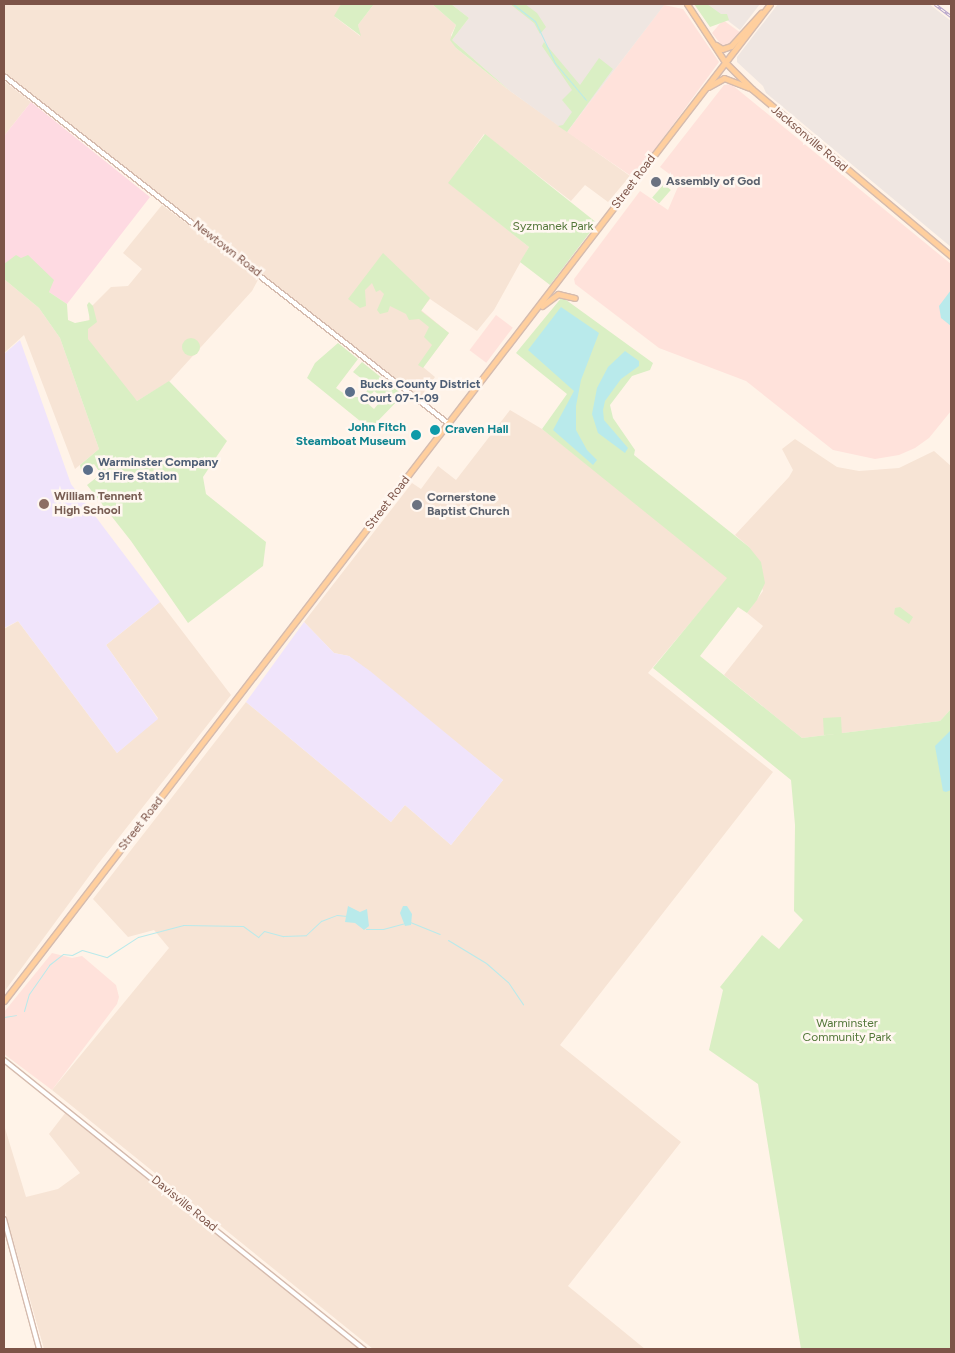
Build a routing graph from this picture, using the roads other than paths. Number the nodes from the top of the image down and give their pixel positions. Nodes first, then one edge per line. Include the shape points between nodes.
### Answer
1 (687, 4) edge
2 (770, 4) edge
3 (765, 10) junction
4 (714, 44) junction
5 (725, 62) junction
6 (4, 76) edge
7 (752, 89) junction
8 (704, 90) junction
9 (951, 256) edge
10 (574, 298) dead end
11 (535, 311) junction
12 (449, 424) junction
13 (4, 1001) edge
14 (4, 1060) edge
15 (4, 1219) edge
16 (39, 1349) edge
17 (364, 1349) edge

1 - 4 main road, Jacksonville Road
2 - 3 main road, Street Road
3 - 4 main road via 753,18 731,46 722,49
3 - 5 main road, Street Road
4 - 5 main road, Jacksonville Road
5 - 7 main road, Jacksonville Road
5 - 8 main road, Street Road
6 - 12 street, Newtown Road
7 - 8 main road via 724,78
7 - 9 main road, Jacksonville Road
8 - 11 main road, Street Road
10 - 11 main road via 558,294
11 - 12 main road, Street Road
12 - 13 main road, Street Road
14 - 17 street, Davisville Road
15 - 16 street

